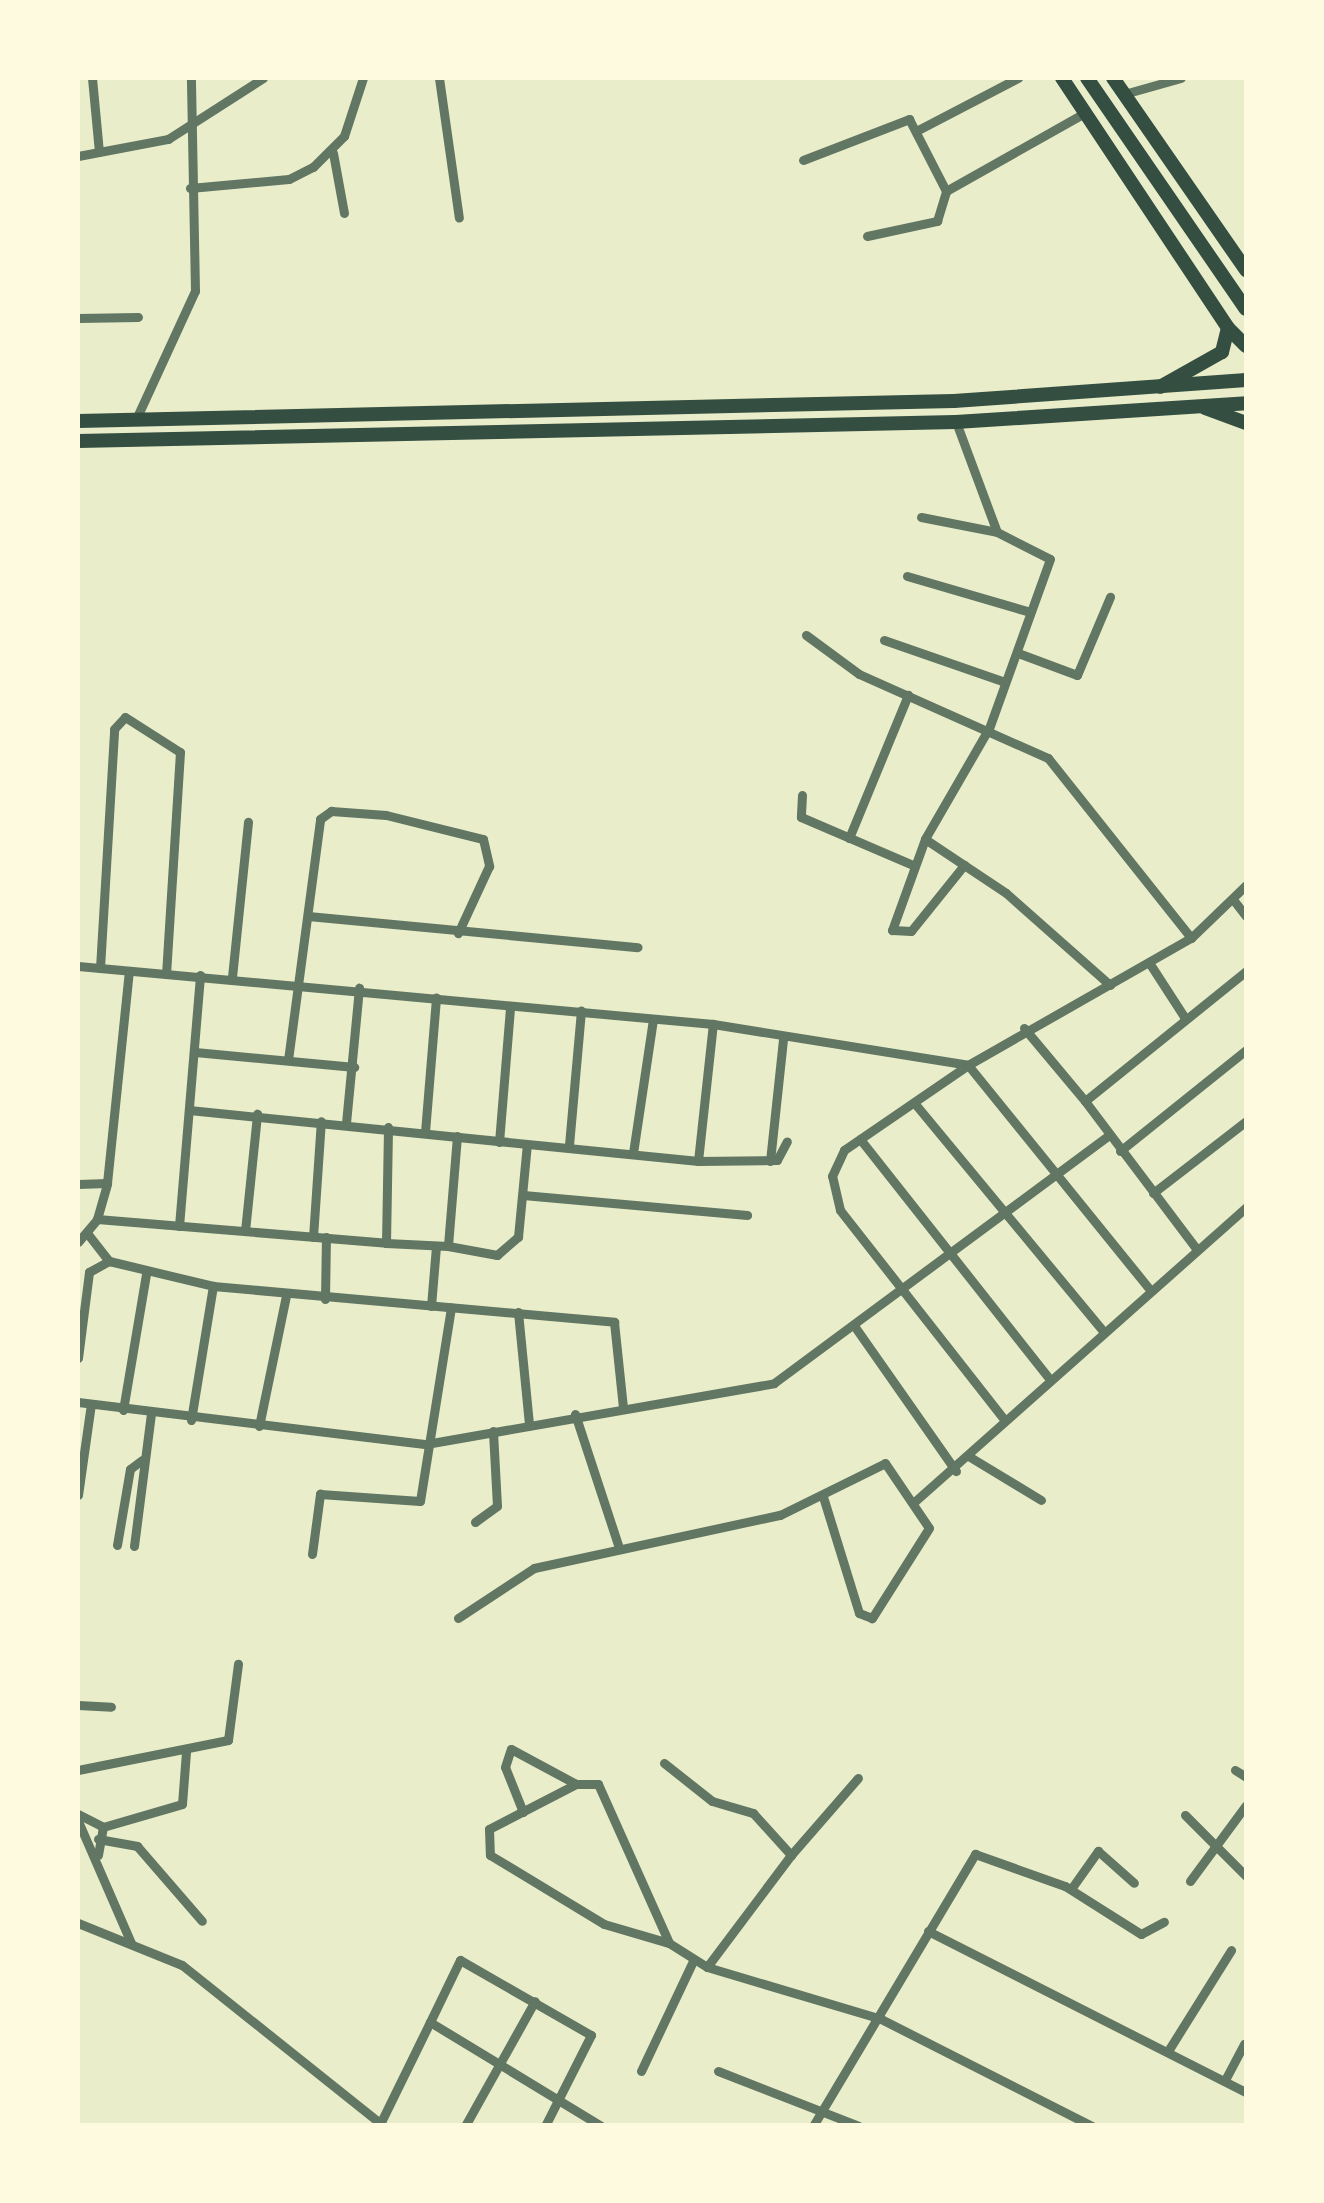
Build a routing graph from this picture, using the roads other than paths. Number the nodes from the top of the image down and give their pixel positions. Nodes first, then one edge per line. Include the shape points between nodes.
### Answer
1 (92, 78) edge
2 (191, 78) edge
3 (263, 78) edge
4 (363, 78) edge
5 (439, 78) edge
6 (1018, 78) edge
7 (1062, 78) edge
8 (1087, 78) edge
9 (1112, 78) edge
10 (1182, 78) edge
11 (1124, 94) junction
12 (1086, 112) junction
13 (188, 122) junction
14 (918, 130) junction
15 (99, 152) junction
16 (333, 153) junction
17 (78, 156) edge
18 (803, 160) dead end
19 (190, 188) junction
20 (946, 191) junction
21 (344, 213) dead end
22 (459, 218) dead end
23 (867, 236) dead end
24 (1246, 270) edge
25 (1246, 309) edge
26 (138, 316) dead end
27 (78, 318) edge
28 (1228, 328) junction
29 (1246, 346) edge
30 (1246, 380) edge
31 (1159, 388) junction
32 (1246, 403) edge
33 (530, 406) junction
34 (572, 406) junction
35 (1192, 406) junction
36 (136, 417) junction
37 (78, 421) edge
38 (956, 422) junction
39 (1246, 423) edge
40 (572, 427) junction
41 (530, 428) junction
42 (78, 441) edge
43 (921, 517) dead end
44 (997, 532) junction
45 (907, 576) dead end
46 (1110, 596) dead end
47 (1030, 612) junction
48 (806, 636) dead end
49 (884, 640) dead end
50 (1018, 653) junction
51 (1005, 682) junction
52 (908, 695) junction
53 (988, 728) junction
54 (802, 795) dead end
55 (248, 822) dead end
56 (849, 838) junction
57 (925, 838) junction
58 (913, 865) junction
59 (964, 865) junction
60 (1246, 884) edge
61 (1235, 902) junction
62 (308, 916) junction
63 (1246, 916) edge
64 (458, 933) junction
65 (1191, 938) junction
66 (638, 947) dead end
67 (1150, 964) junction
68 (78, 966) edge
69 (100, 968) junction
70 (129, 970) junction
71 (1246, 971) edge
72 (166, 974) junction
73 (200, 975) junction
74 (232, 977) junction
75 (298, 982) junction
76 (1110, 984) junction
77 (360, 988) junction
78 (436, 997) junction
79 (510, 1007) junction
80 (581, 1012) junction
81 (653, 1018) junction
82 (1185, 1018) junction
83 (713, 1024) junction
84 (1024, 1028) junction
85 (782, 1039) junction
86 (1246, 1050) edge
87 (195, 1052) junction
88 (288, 1060) junction
89 (968, 1065) junction
90 (354, 1067) junction
91 (1085, 1101) junction
92 (916, 1105) junction
93 (189, 1110) junction
94 (257, 1114) junction
95 (322, 1121) junction
96 (1246, 1121) edge
97 (346, 1123) junction
98 (388, 1127) junction
99 (424, 1132) junction
100 (457, 1136) junction
101 (1108, 1136) junction
102 (860, 1139) junction
103 (787, 1141) dead end
104 (499, 1142) junction
105 (527, 1144) junction
106 (569, 1144) junction
107 (1120, 1151) junction
108 (633, 1153) junction
109 (698, 1161) junction
110 (770, 1162) junction
111 (1058, 1174) junction
112 (107, 1183) junction
113 (78, 1184) edge
114 (1153, 1193) junction
115 (523, 1195) junction
116 (1246, 1206) edge
117 (746, 1215) dead end
118 (1006, 1215) junction
119 (97, 1219) junction
120 (180, 1226) junction
121 (88, 1232) junction
122 (246, 1232) junction
123 (313, 1236) junction
124 (326, 1237) junction
125 (78, 1242) edge
126 (386, 1243) junction
127 (436, 1246) junction
128 (448, 1246) junction
129 (1195, 1247) junction
130 (955, 1253) junction
131 (78, 1261) edge
132 (109, 1262) junction
133 (91, 1269) junction
134 (146, 1274) junction
135 (213, 1286) junction
136 (1148, 1287) junction
137 (904, 1290) junction
138 (286, 1296) junction
139 (325, 1299) junction
140 (431, 1306) junction
141 (451, 1307) junction
142 (518, 1312) junction
143 (854, 1327) junction
144 (1102, 1330) junction
145 (78, 1358) edge
146 (1048, 1376) junction
147 (78, 1402) edge
148 (91, 1404) junction
149 (624, 1408) junction
150 (123, 1410) junction
151 (151, 1414) junction
152 (575, 1414) junction
153 (1003, 1418) junction
154 (190, 1420) junction
155 (529, 1424) junction
156 (260, 1426) junction
157 (494, 1431) junction
158 (426, 1444) junction
159 (970, 1457) junction
160 (142, 1460) junction
161 (956, 1471) junction
162 (78, 1495) edge
163 (824, 1497) junction
164 (1042, 1500) dead end
165 (914, 1503) junction
166 (475, 1522) dead end
167 (117, 1545) dead end
168 (618, 1545) junction
169 (134, 1546) dead end
170 (312, 1554) dead end
171 (458, 1618) dead end
172 (238, 1664) dead end
173 (78, 1705) edge
174 (111, 1707) dead end
175 (186, 1752) junction
176 (664, 1763) dead end
177 (78, 1770) edge
178 (1236, 1770) dead end
179 (858, 1778) dead end
180 (1246, 1778) edge
181 (576, 1784) junction
182 (1246, 1805) edge
183 (523, 1812) junction
184 (1185, 1815) dead end
185 (78, 1818) edge
186 (128, 1821) junction
187 (103, 1827) junction
188 (98, 1839) junction
189 (1212, 1841) junction
190 (137, 1846) junction
191 (98, 1855) junction
192 (791, 1855) junction
193 (1246, 1876) edge
194 (1190, 1881) dead end
195 (1134, 1883) dead end
196 (1070, 1890) junction
197 (202, 1921) dead end
198 (1164, 1922) dead end
199 (78, 1923) edge
200 (928, 1932) junction
201 (131, 1942) junction
202 (669, 1942) junction
203 (1231, 1950) dead end
204 (693, 1961) junction
205 (707, 1968) junction
206 (534, 2001) junction
207 (881, 2019) junction
208 (430, 2022) junction
209 (1244, 2044) dead end
210 (1168, 2051) junction
211 (502, 2060) junction
212 (718, 2070) dead end
213 (642, 2071) dead end
214 (1225, 2080) junction
215 (1246, 2092) edge
216 (562, 2095) junction
217 (822, 2111) junction
218 (382, 2124) edge
219 (465, 2126) edge
220 (545, 2126) edge
221 (602, 2126) edge
222 (813, 2126) edge
223 (859, 2126) edge
224 (1092, 2126) edge

1 - 15 street
2 - 13 street
3 - 13 street
4 - 16 street
5 - 22 street
6 - 14 street
7 - 12 main road
8 - 25 main road
9 - 11 main road
10 - 11 street
11 - 24 main road
12 - 20 street
12 - 28 main road
13 - 15 street via 145,148
13 - 19 street
14 - 18 street via 903,119
14 - 20 street
15 - 17 street
16 - 19 street via 289,179
16 - 21 street
19 - 36 street via 201,256 196,291
20 - 23 street via 937,221
26 - 27 street
28 - 29 main road
28 - 31 main road via 1222,352
30 - 31 main road
31 - 34 main road
32 - 35 main road
33 - 34 main road
33 - 36 main road
33 - 41 main road via 544,417
34 - 40 main road via 558,418
35 - 38 main road
35 - 39 main road
36 - 37 main road
38 - 40 main road
38 - 44 street
40 - 41 main road
41 - 42 main road
43 - 44 street
44 - 47 street via 1050,558
45 - 47 street
46 - 50 street via 1077,675
47 - 50 street
48 - 52 street
49 - 51 street
50 - 51 street
51 - 53 street
52 - 53 street
52 - 56 street
53 - 57 street
53 - 65 street via 1069,779
54 - 56 street via 801,817
55 - 74 street
56 - 58 street
57 - 58 street
57 - 59 street
58 - 59 street via 889,921 905,934
59 - 76 street
60 - 61 street
61 - 63 street
61 - 65 street
62 - 64 street
62 - 64 street via 320,819 331,811 386,814 483,839 489,866
62 - 75 street
64 - 66 street
65 - 67 street
67 - 76 street
67 - 82 street
68 - 69 street
69 - 70 street
69 - 72 street via 114,729 125,717 180,752
70 - 72 street
70 - 112 street
71 - 82 street
72 - 73 street
73 - 74 street
73 - 87 street
74 - 75 street
75 - 77 street
75 - 88 street
76 - 84 street
77 - 78 street
77 - 90 street
78 - 79 street
78 - 99 street
79 - 80 street
79 - 104 street
80 - 81 street
80 - 106 street
81 - 83 street
81 - 108 street
82 - 91 street
83 - 85 street
83 - 109 street
84 - 89 street
84 - 91 street
85 - 89 street
85 - 110 street
86 - 107 street
87 - 88 street
87 - 93 street
88 - 90 street
89 - 92 street
89 - 111 street
90 - 97 street
91 - 101 street
92 - 102 street
92 - 118 street
93 - 94 street
93 - 120 street
94 - 95 street
94 - 122 street
95 - 97 street
95 - 123 street
96 - 114 street
97 - 98 street
98 - 99 street
98 - 126 street
99 - 100 street
100 - 104 street
100 - 128 street
101 - 107 street
101 - 111 street
102 - 130 street
102 - 137 street via 835,1160 840,1210
103 - 110 street
104 - 105 street
105 - 106 street
105 - 115 street
106 - 108 street
107 - 114 street
108 - 109 street
109 - 110 street
111 - 118 street
111 - 136 street
112 - 113 street
112 - 119 street
114 - 129 street
115 - 117 street
115 - 128 street via 512,1251
116 - 129 street
118 - 130 street
118 - 144 street
119 - 120 street
119 - 121 street
120 - 122 street
121 - 125 street
121 - 132 street
122 - 123 street
123 - 124 street
124 - 126 street
124 - 139 street
126 - 127 street
127 - 128 street
127 - 140 street
129 - 136 street
130 - 137 street
130 - 146 street
131 - 133 street
132 - 133 street
132 - 134 street
133 - 145 street
134 - 135 street
134 - 150 street
135 - 138 street
135 - 154 street
136 - 144 street
137 - 143 street
137 - 153 street
138 - 139 street
138 - 156 street
139 - 140 street
140 - 141 street
141 - 142 street
141 - 158 street
142 - 149 street via 604,1319 622,1338
142 - 155 street
143 - 149 street via 774,1383
143 - 161 street
144 - 146 street
146 - 153 street
147 - 148 street
148 - 150 street
148 - 162 street
149 - 152 street
150 - 151 street
151 - 154 street
151 - 160 street
152 - 155 street
152 - 168 street
153 - 159 street
154 - 156 street
155 - 157 street
156 - 158 street
157 - 158 street
157 - 166 street via 496,1506
158 - 170 street via 418,1503 320,1494
159 - 161 street
159 - 164 street
160 - 167 street via 130,1469
160 - 169 street
161 - 165 street
163 - 165 street via 885,1463
163 - 165 street via 868,1618 927,1535
163 - 168 street via 760,1521
168 - 171 street via 534,1568
172 - 175 street via 230,1737
173 - 174 street
175 - 177 street
175 - 186 street via 182,1804
176 - 192 street via 712,1800 753,1813
178 - 180 street
179 - 192 street
181 - 183 street
181 - 183 street via 526,1751 506,1751
181 - 202 street via 598,1784
182 - 189 street
183 - 202 street via 489,1828 490,1856 604,1924
184 - 189 street
185 - 187 street
185 - 191 street
186 - 187 street
186 - 190 street
187 - 188 street
188 - 190 street
188 - 191 street
189 - 193 street
189 - 194 street
190 - 197 street
191 - 201 street
192 - 205 street
195 - 196 street via 1098,1851
196 - 198 street via 1141,1934
196 - 200 street via 975,1854
199 - 201 street
200 - 207 street
200 - 210 street
201 - 218 street via 264,2021
202 - 204 street
203 - 210 street
204 - 205 street
204 - 213 street
205 - 207 street
206 - 208 street via 458,1960
206 - 211 street
206 - 216 street via 591,2035
207 - 217 street
207 - 224 street
208 - 211 street
208 - 218 street
209 - 214 street
210 - 214 street
211 - 216 street
211 - 219 street
212 - 217 street
214 - 215 street
216 - 220 street
216 - 221 street
217 - 222 street
217 - 223 street

